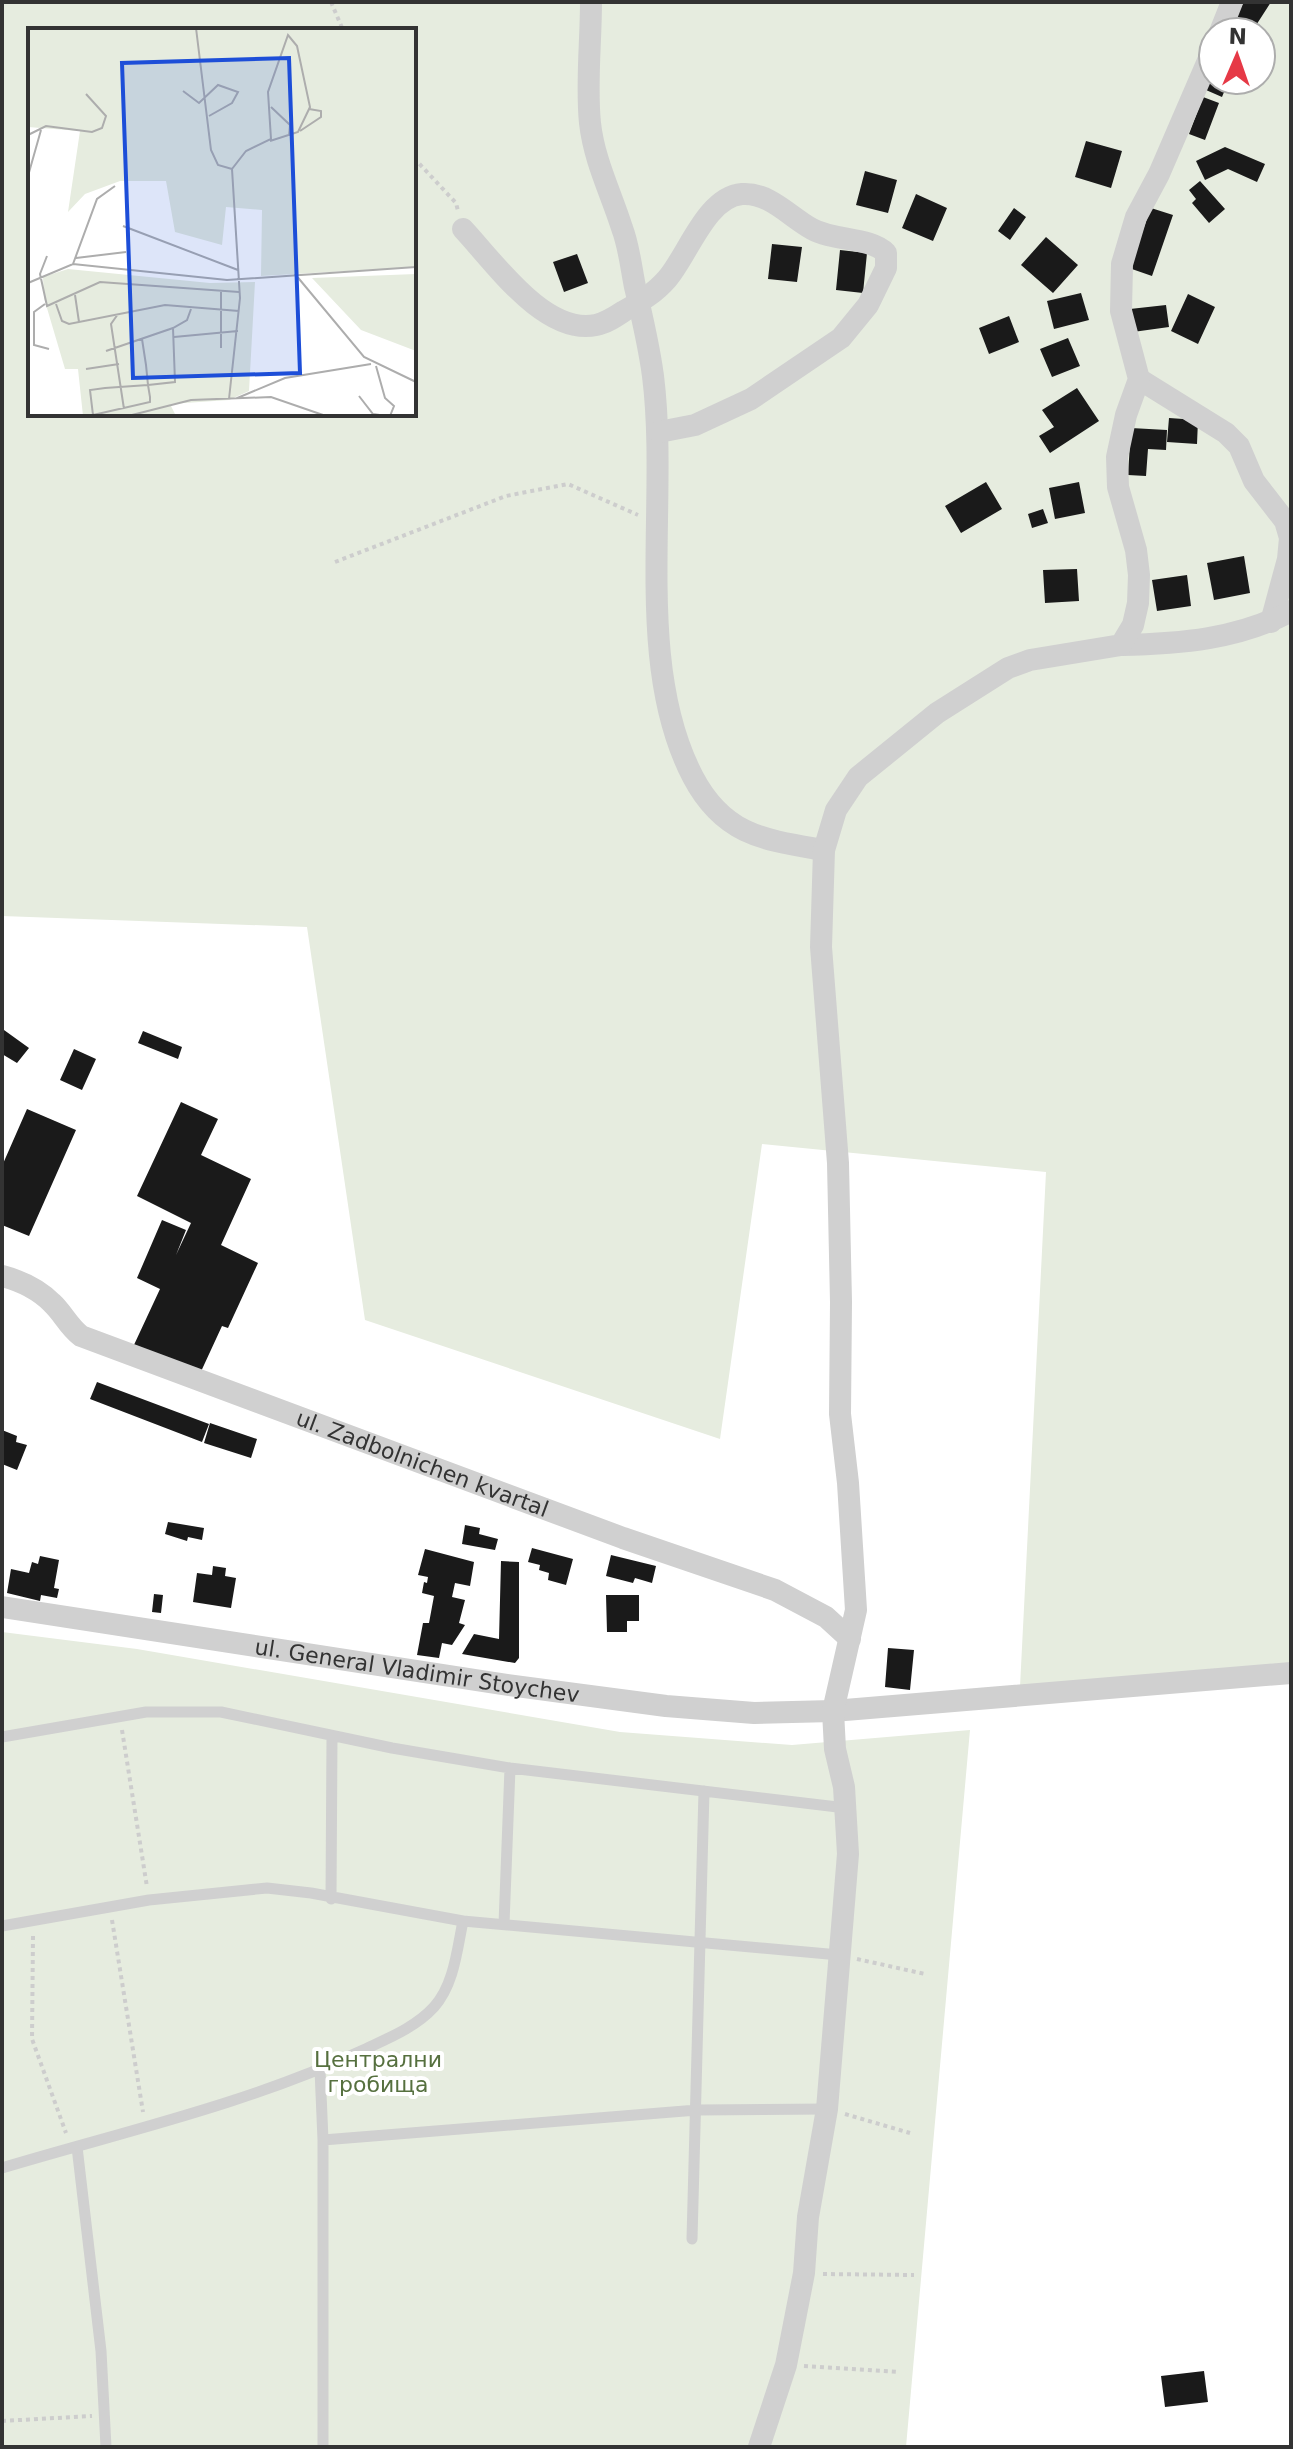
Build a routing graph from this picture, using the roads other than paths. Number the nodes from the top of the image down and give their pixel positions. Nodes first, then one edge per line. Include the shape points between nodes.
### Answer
1 (591, 2) edge
2 (1197, 86) edge
3 (463, 229) road end
4 (639, 303) junction
5 (1139, 379) junction
6 (659, 432) junction
7 (1291, 611) edge
8 (1271, 622) junction
9 (1121, 645) junction
10 (824, 850) junction
11 (2, 1276) edge
12 (2, 1607) edge
13 (850, 1639) junction
14 (1288, 1678) edge
15 (833, 1711) junction
16 (332, 1736) junction
17 (2, 1737) edge
18 (510, 1768) junction
19 (704, 1791) junction
20 (846, 1808) junction
21 (331, 1899) junction
22 (463, 1921) junction
23 (504, 1924) junction
24 (2, 1926) edge
25 (699, 1943) junction
26 (839, 1955) junction
27 (320, 2070) junction
28 (827, 2109) junction
29 (697, 2110) junction
30 (323, 2140) junction
31 (74, 2147) junction
32 (2, 2168) edge
33 (692, 2239) dead end
34 (106, 2447) edge
35 (323, 2447) edge
36 (759, 2447) edge

1 - 4 street via 590,124
2 - 5 street via 1136,217 1122,264 1121,311
3 - 4 street via 535,306 558,320 596,325
4 - 6 street
4 - 6 street via 669,277 713,211 737,194 763,198 832,238 878,246 888,258 868,305 841,338 751,399 695,425
5 - 8 street via 1226,433 1285,521 1288,559
5 - 9 street via 1117,457 1118,487 1139,575 1133,625
6 - 10 street via 660,634 665,694 676,740 694,780 718,813 743,832
7 - 8 street
8 - 9 street via 1173,644
9 - 10 street via 1008,668 937,713 858,777 836,810
10 - 13 street via 821,947 838,1163 840,1414 856,1610
11 - 13 street, ul. Zadbolnichen kvartal via 31,1285 81,1336 775,1590 826,1617
12 - 15 street, ul. General Vladimir Stoychev via 666,1706 754,1713
13 - 15 street
14 - 15 street, ul. General Vladimir Stoychev
15 - 20 street
16 - 17 lane via 221,1712 146,1712
16 - 18 lane
16 - 21 lane
18 - 19 lane
18 - 23 lane
19 - 20 lane
19 - 25 lane
20 - 26 street via 848,1854
21 - 22 lane
21 - 24 lane via 267,1888 149,1900
22 - 23 lane
22 - 27 lane via 446,1989 434,2007 404,2030
23 - 25 lane
25 - 26 lane
25 - 29 lane
26 - 28 street
27 - 30 lane
27 - 31 lane
28 - 29 lane
28 - 36 street via 786,2365
29 - 30 lane
29 - 33 lane
30 - 35 lane
31 - 32 lane
31 - 34 lane via 101,2351

